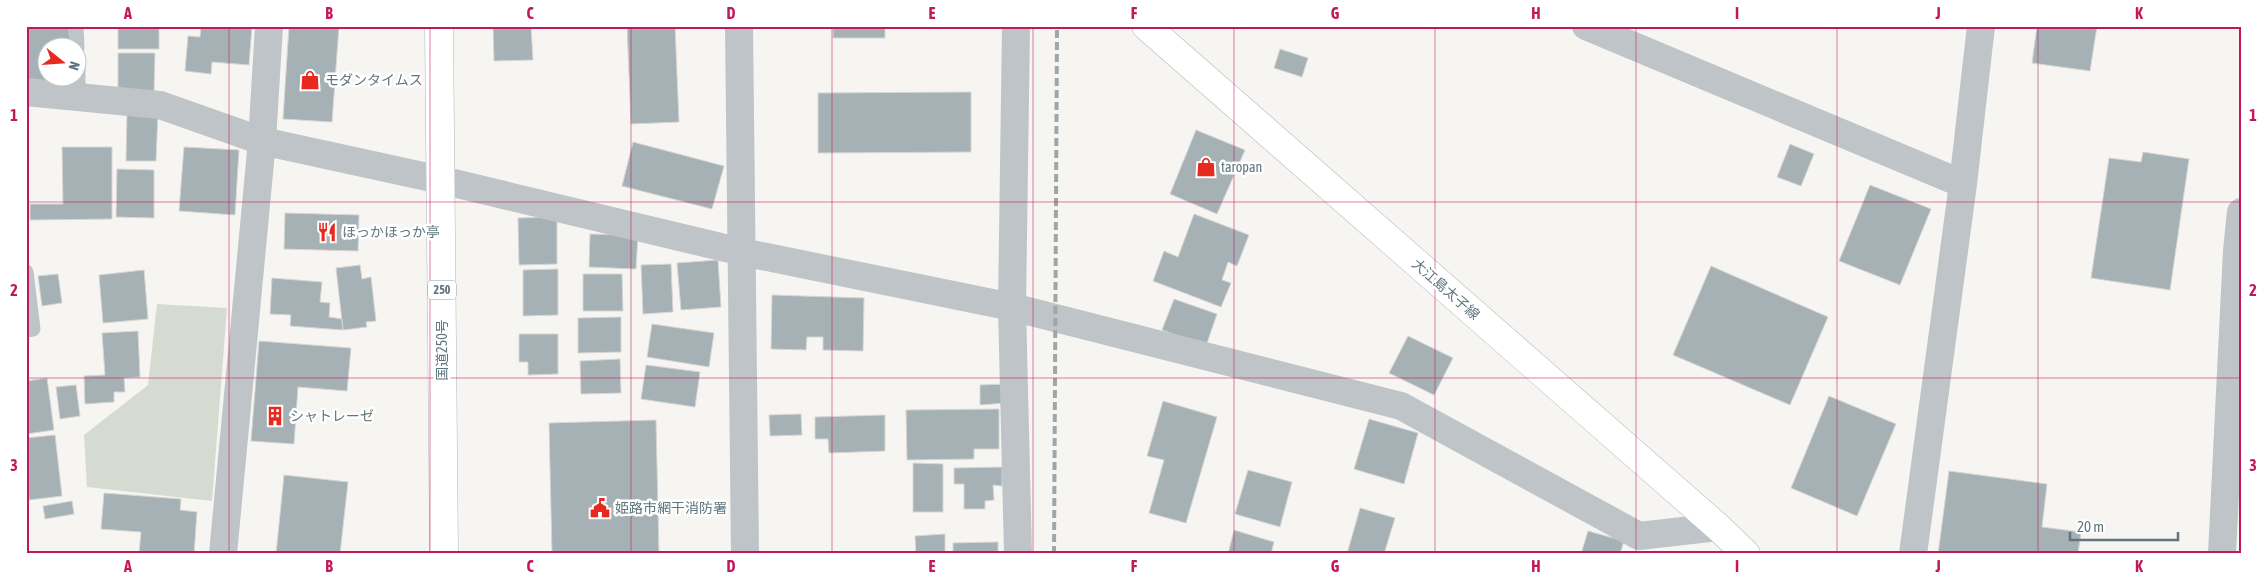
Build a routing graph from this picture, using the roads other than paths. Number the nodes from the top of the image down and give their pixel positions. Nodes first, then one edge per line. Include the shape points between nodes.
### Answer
1 (269, 26) edge
2 (439, 26) edge
3 (739, 26) edge
4 (1016, 26) edge
5 (1146, 26) edge
6 (1586, 26) edge
7 (1981, 26) edge
8 (78, 88) edge
9 (26, 92) edge
10 (78, 97) junction
11 (262, 141) junction
12 (441, 180) junction
13 (1963, 184) junction
14 (2241, 212) edge
15 (2239, 251) edge
16 (742, 252) junction
17 (26, 272) edge
18 (1012, 307) junction
19 (26, 330) edge
20 (1718, 527) junction
21 (223, 554) edge
22 (444, 554) edge
23 (745, 554) edge
24 (1018, 554) edge
25 (1746, 554) edge
26 (1913, 554) edge
27 (2222, 554) edge

1 - 11 street
2 - 12 main road, 国道250号 / 250
3 - 16 street
4 - 18 street
5 - 20 main road, 大江島太子線
6 - 13 street
7 - 13 street
8 - 10 lane
9 - 10 street
10 - 11 street via 160,105
11 - 12 street
11 - 21 street
12 - 16 street
12 - 22 main road, 国道250号 / 250
13 - 26 street
14 - 15 street
15 - 27 street
16 - 18 street
16 - 23 street
17 - 19 lane via 34,329
18 - 20 street via 1401,406 1639,536
18 - 24 street
20 - 25 main road, 大江島太子線

